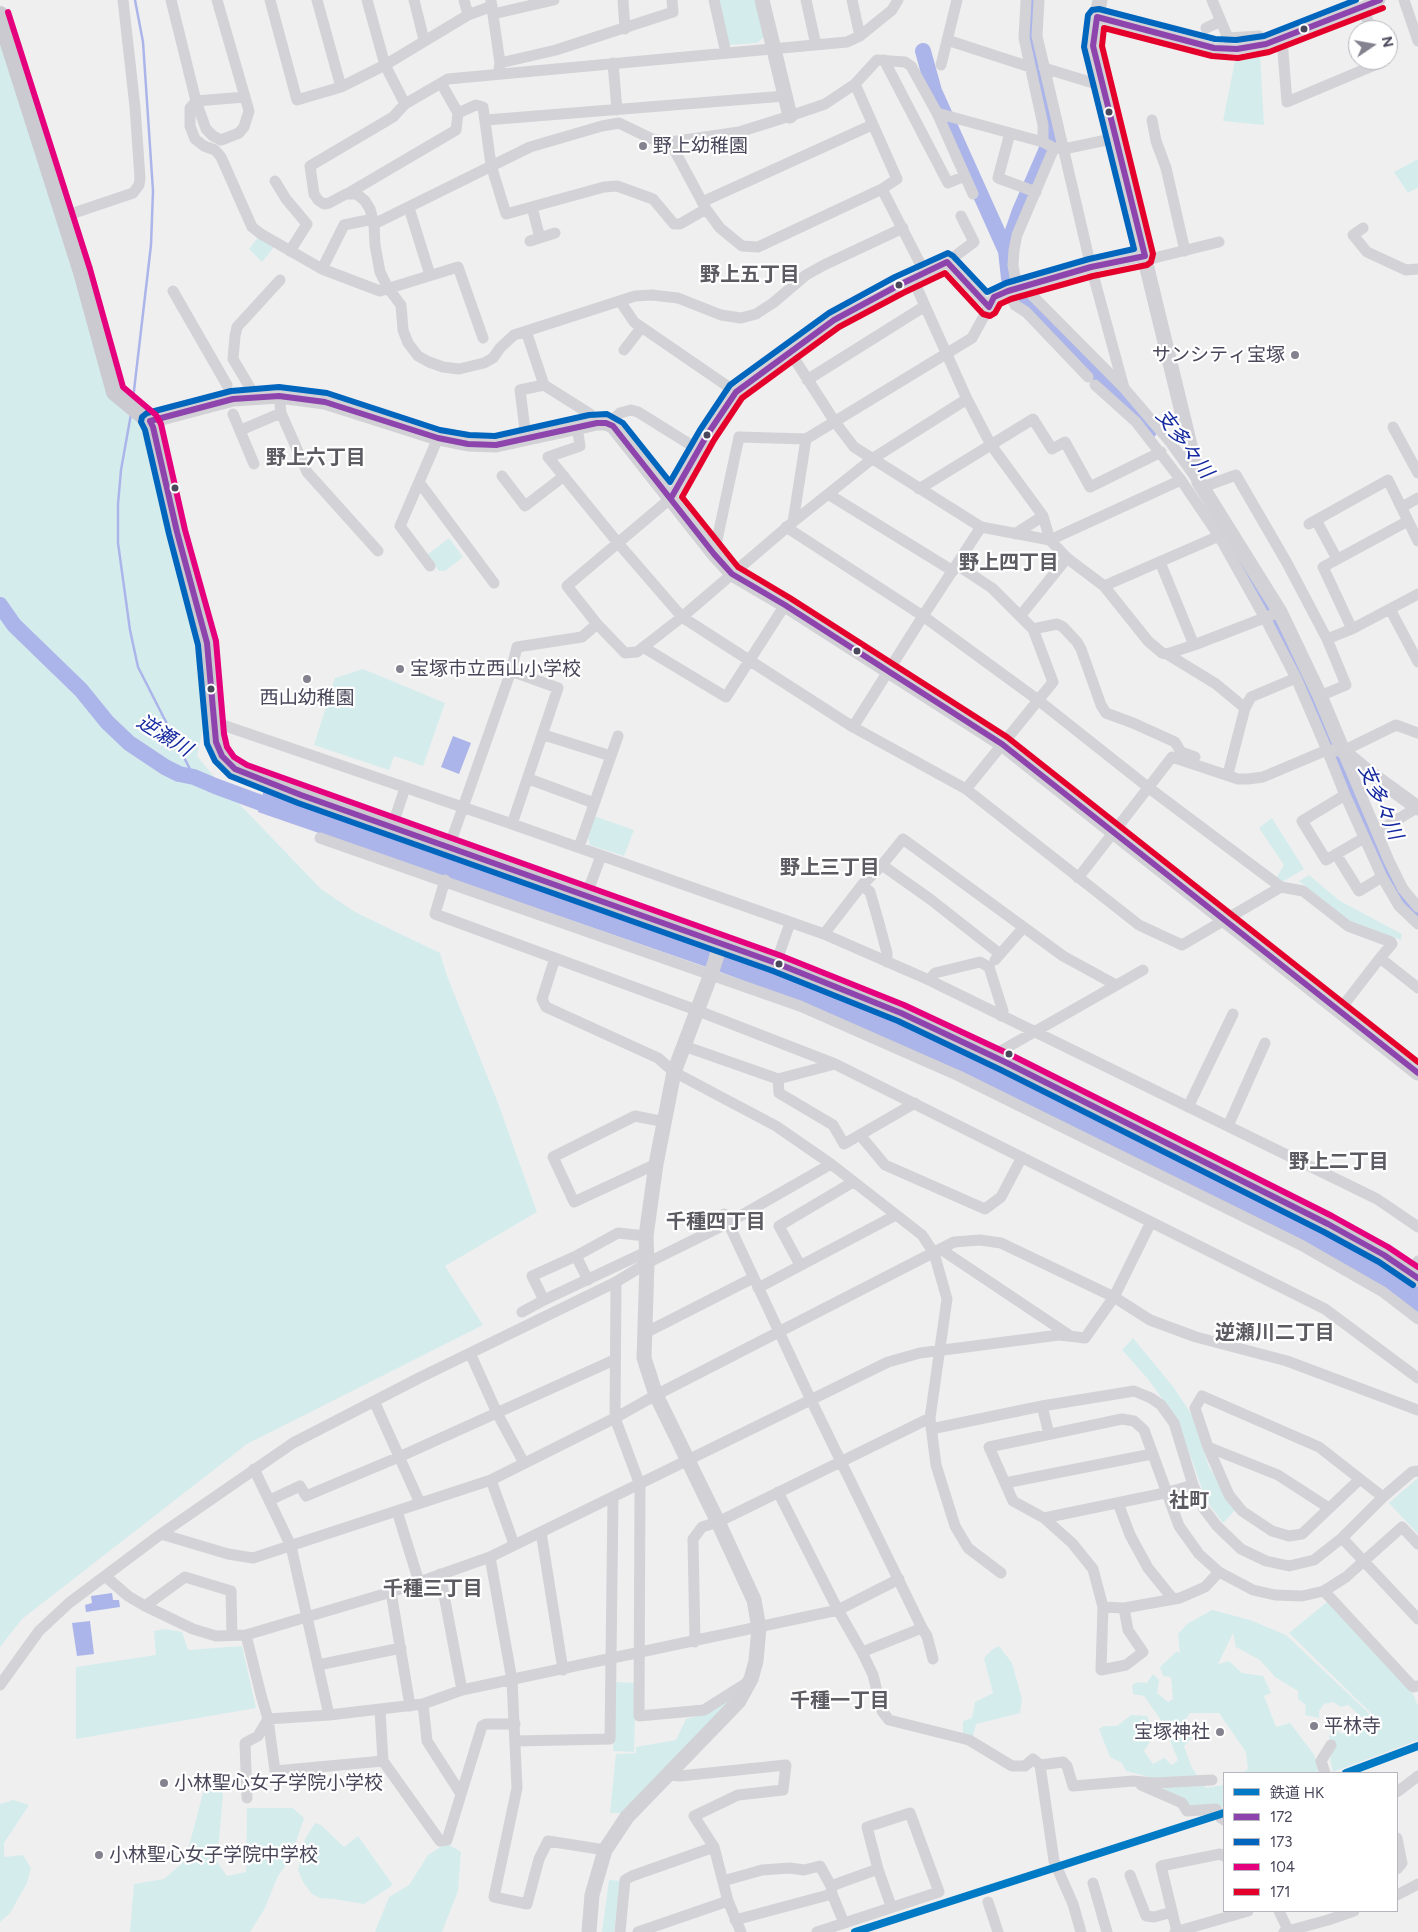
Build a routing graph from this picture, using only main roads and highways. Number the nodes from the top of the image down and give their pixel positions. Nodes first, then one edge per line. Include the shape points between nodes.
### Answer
1 (0, 15) edge
2 (1415, 1270) edge

1 - 2 main road via 82,272 115,392 153,427 206,636 214,736 228,763 243,773 866,998 992,1056

